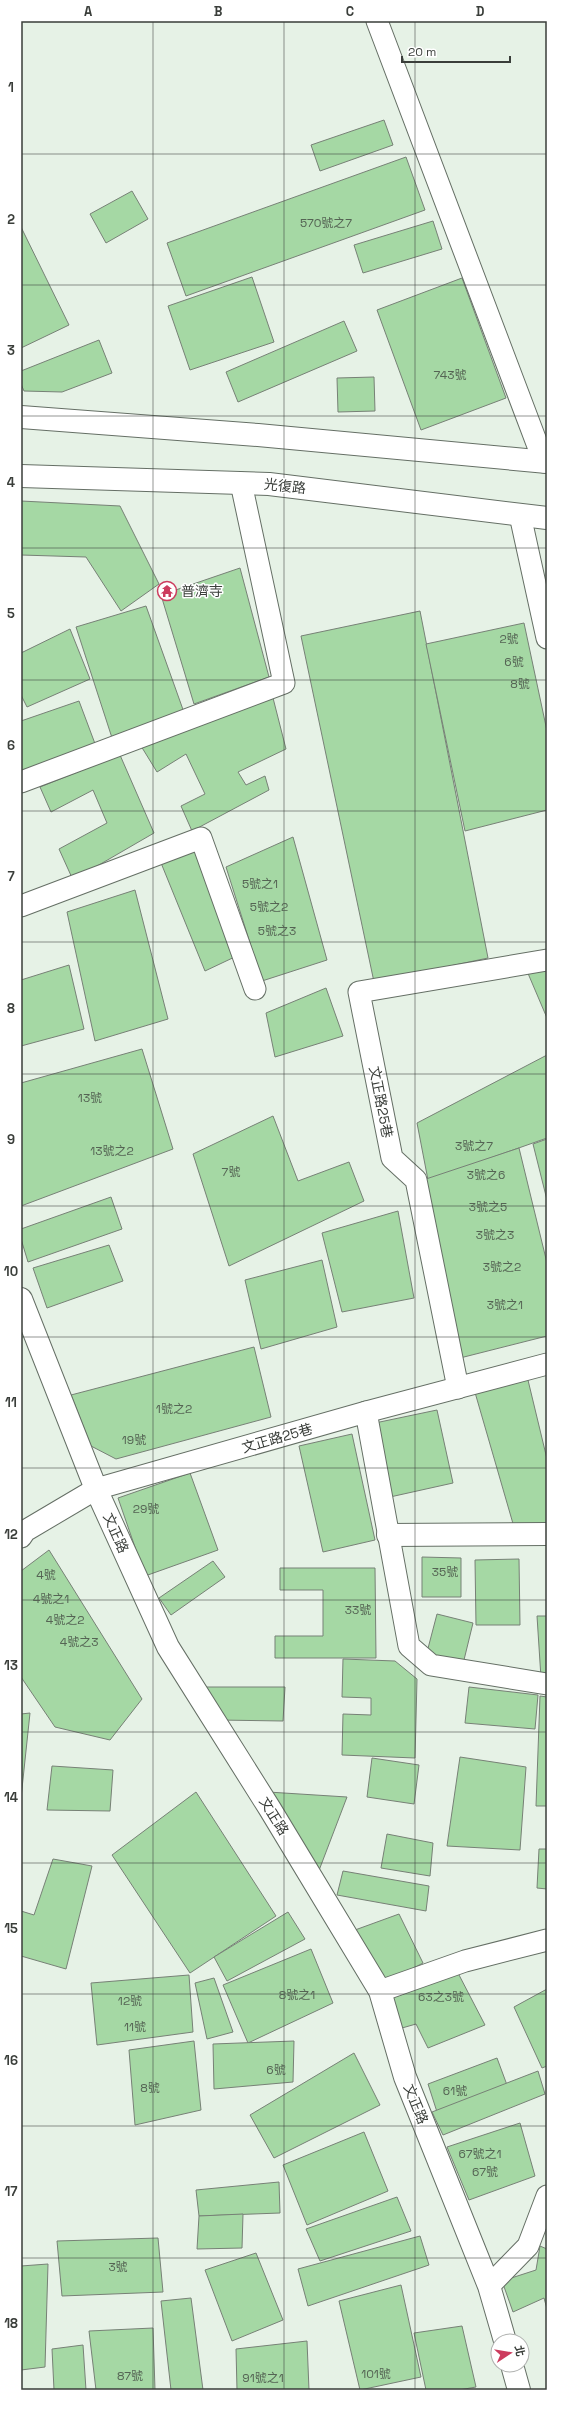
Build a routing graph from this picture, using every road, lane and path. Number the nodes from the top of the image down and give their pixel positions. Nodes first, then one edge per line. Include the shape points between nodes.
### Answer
1 (377, 21) edge
2 (21, 416) edge
3 (546, 462) edge
4 (21, 476) edge
5 (241, 483) junction
6 (520, 515) junction
7 (547, 518) edge
8 (547, 638) edge
9 (21, 782) edge
10 (21, 906) edge
11 (547, 960) edge
12 (255, 988) dead end
13 (21, 1299) edge
14 (547, 1364) edge
15 (458, 1388) junction
16 (366, 1412) junction
17 (96, 1489) junction
18 (547, 1534) edge
19 (388, 1535) junction
20 (21, 1537) edge
21 (547, 1684) edge
22 (547, 1940) edge
23 (380, 1991) junction
24 (547, 2196) edge
25 (490, 2286) junction
26 (503, 2333) edge
27 (515, 2373) edge
28 (520, 2390) edge

1 - 3 lane
2 - 3 street via 250,434
4 - 5 street, 光復路
5 - 6 street, 光復路 via 269,484
5 - 9 lane via 284,683
6 - 7 street, 光復路
6 - 8 lane
10 - 12 lane via 201,838
11 - 15 lane, 文正路25巷 via 359,992 392,1158 416,1180
13 - 17 street, 文正路
14 - 15 lane, 文正路25巷
15 - 16 lane, 文正路25巷
16 - 17 lane, 文正路25巷
16 - 19 lane
17 - 20 lane, 文正路25巷 via 25,1531
17 - 23 street, 文正路 via 168,1647
18 - 19 street
19 - 21 lane via 408,1646 432,1665
22 - 23 lane via 465,1961
23 - 25 street, 文正路 via 405,2077
24 - 25 lane via 528,2246
25 - 26 street, 文正路
27 - 28 street

